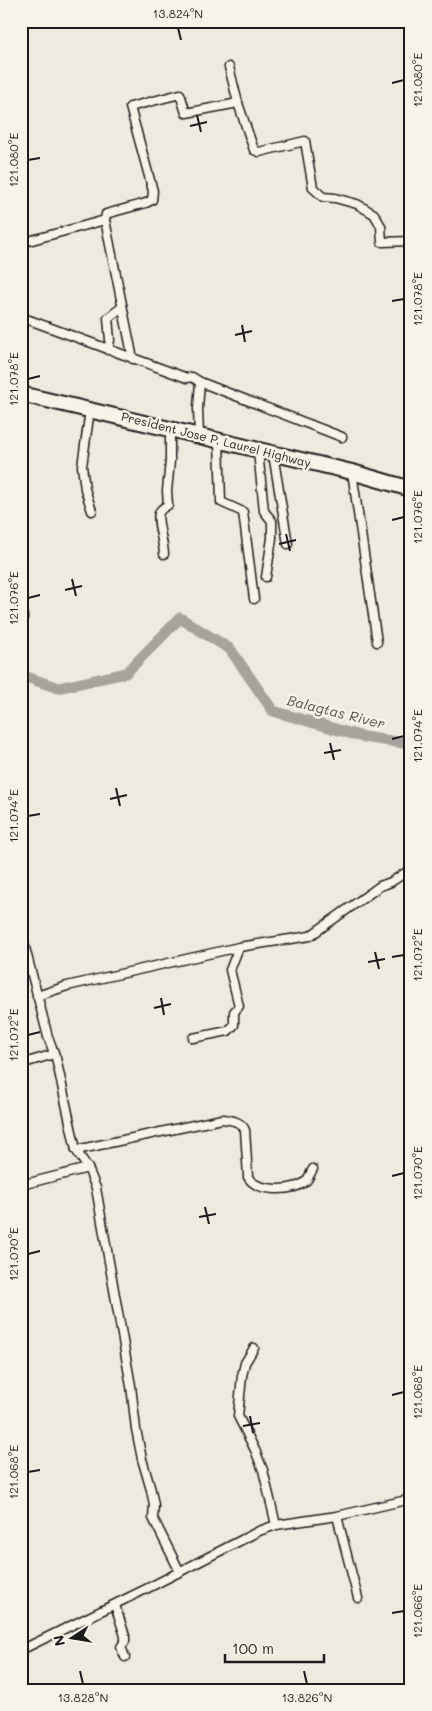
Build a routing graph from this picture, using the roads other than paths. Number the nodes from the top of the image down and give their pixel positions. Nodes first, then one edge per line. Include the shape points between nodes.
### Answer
1 (229, 67) dead end
2 (238, 103) junction
3 (105, 220) junction
4 (411, 241) edge
5 (21, 243) edge
6 (122, 307) junction
7 (21, 317) edge
8 (108, 350) junction
9 (133, 359) junction
10 (200, 382) junction
11 (21, 394) edge
12 (90, 410) junction
13 (170, 429) junction
14 (200, 436) junction
15 (342, 437) dead end
16 (219, 440) junction
17 (258, 450) junction
18 (273, 454) junction
19 (352, 472) junction
20 (411, 489) edge
21 (92, 511) dead end
22 (288, 544) dead end
23 (164, 554) dead end
24 (266, 577) dead end
25 (254, 599) dead end
26 (21, 604) edge
27 (21, 630) edge
28 (377, 642) dead end
29 (411, 869) edge
30 (21, 932) edge
31 (239, 947) junction
32 (37, 996) junction
33 (193, 1038) dead end
34 (54, 1054) junction
35 (21, 1064) edge
36 (76, 1150) junction
37 (88, 1168) junction
38 (313, 1169) dead end
39 (21, 1185) edge
40 (254, 1348) dead end
41 (411, 1499) edge
42 (337, 1516) junction
43 (276, 1525) junction
44 (180, 1572) junction
45 (358, 1598) dead end
46 (115, 1605) junction
47 (21, 1650) edge
48 (124, 1657) dead end

1 - 2 street
2 - 3 street via 186,113 180,94 130,107 154,191 152,200 106,214
2 - 4 street via 254,150 259,152 305,142 313,188 323,197 357,204 374,214 381,226 382,242
3 - 5 street
3 - 6 street
6 - 8 street via 108,318
6 - 9 street
7 - 8 street
8 - 9 street
9 - 10 street
10 - 14 street
10 - 15 street
11 - 12 highway, President Jose P. Laurel Highway
12 - 13 highway, President Jose P. Laurel Highway
12 - 21 street via 82,466
13 - 14 highway, President Jose P. Laurel Highway
13 - 23 street via 168,504 158,514
14 - 16 highway, President Jose P. Laurel Highway
16 - 17 highway, President Jose P. Laurel Highway
16 - 25 street via 221,502 244,512
17 - 18 highway, President Jose P. Laurel Highway
17 - 24 street via 264,511 272,521
18 - 19 highway, President Jose P. Laurel Highway
18 - 22 street
19 - 20 highway, President Jose P. Laurel Highway
19 - 28 street
26 - 27 street
29 - 31 street via 380,886 310,936
30 - 32 street
31 - 32 street via 66,986
31 - 33 street via 230,970 239,1006 234,1012 234,1025 228,1031
32 - 34 street
34 - 35 street
34 - 36 street
36 - 37 street
36 - 38 street via 222,1119 236,1122 246,1130 248,1177 260,1188 275,1189 302,1183
37 - 39 street
37 - 44 street via 96,1188 136,1429 154,1505 153,1518
40 - 43 street via 242,1376 238,1416 262,1470
41 - 42 street
42 - 43 street
42 - 45 street
43 - 44 street
44 - 46 street
46 - 47 street
46 - 48 street via 125,1636 121,1647

